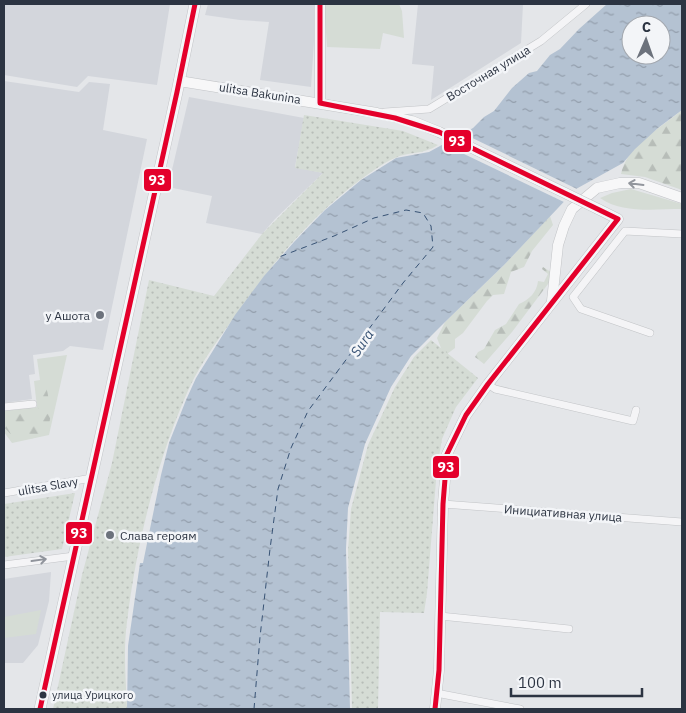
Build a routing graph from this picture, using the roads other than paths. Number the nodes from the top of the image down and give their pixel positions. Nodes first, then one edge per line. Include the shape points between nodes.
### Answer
1 (195, 4) edge
2 (320, 4) edge
3 (586, 4) edge
4 (179, 81) junction
5 (320, 102) junction
6 (377, 113) junction
7 (682, 198) edge
8 (682, 234) edge
9 (552, 302) junction
10 (650, 333) dead end
11 (488, 384) junction
12 (33, 404) dead end
13 (4, 408) edge
14 (636, 410) dead end
15 (92, 478) junction
16 (4, 493) edge
17 (443, 504) junction
18 (682, 522) edge
19 (74, 556) junction
20 (4, 565) edge
21 (440, 616) junction
22 (569, 629) dead end
23 (436, 693) junction
24 (40, 709) edge
25 (435, 709) edge
26 (520, 709) edge

1 - 4 main road
2 - 5 main road
3 - 6 street, Восточная улица via 541,41 429,109
4 - 5 main road, ulitsa Bakunina
4 - 15 main road
5 - 6 main road, ulitsa Bakunina
6 - 9 main road, ulitsa Bakunina, bridge via 412,121 439,132 618,219
7 -> 9 main road via 640,183 597,188 572,209 564,226 558,245
8 - 10 street via 625,231 573,297 581,309
9 - 11 main road
11 - 14 street via 495,389 634,422
11 - 17 main road via 466,415 447,454
12 - 13 street
15 - 16 street, ulitsa Slavy
15 - 19 main road
17 - 18 street, Инициативная улица
17 - 21 main road
20 -> 19 street
19 - 24 main road
21 - 22 street
21 - 23 main road
23 - 25 main road
23 - 26 street

